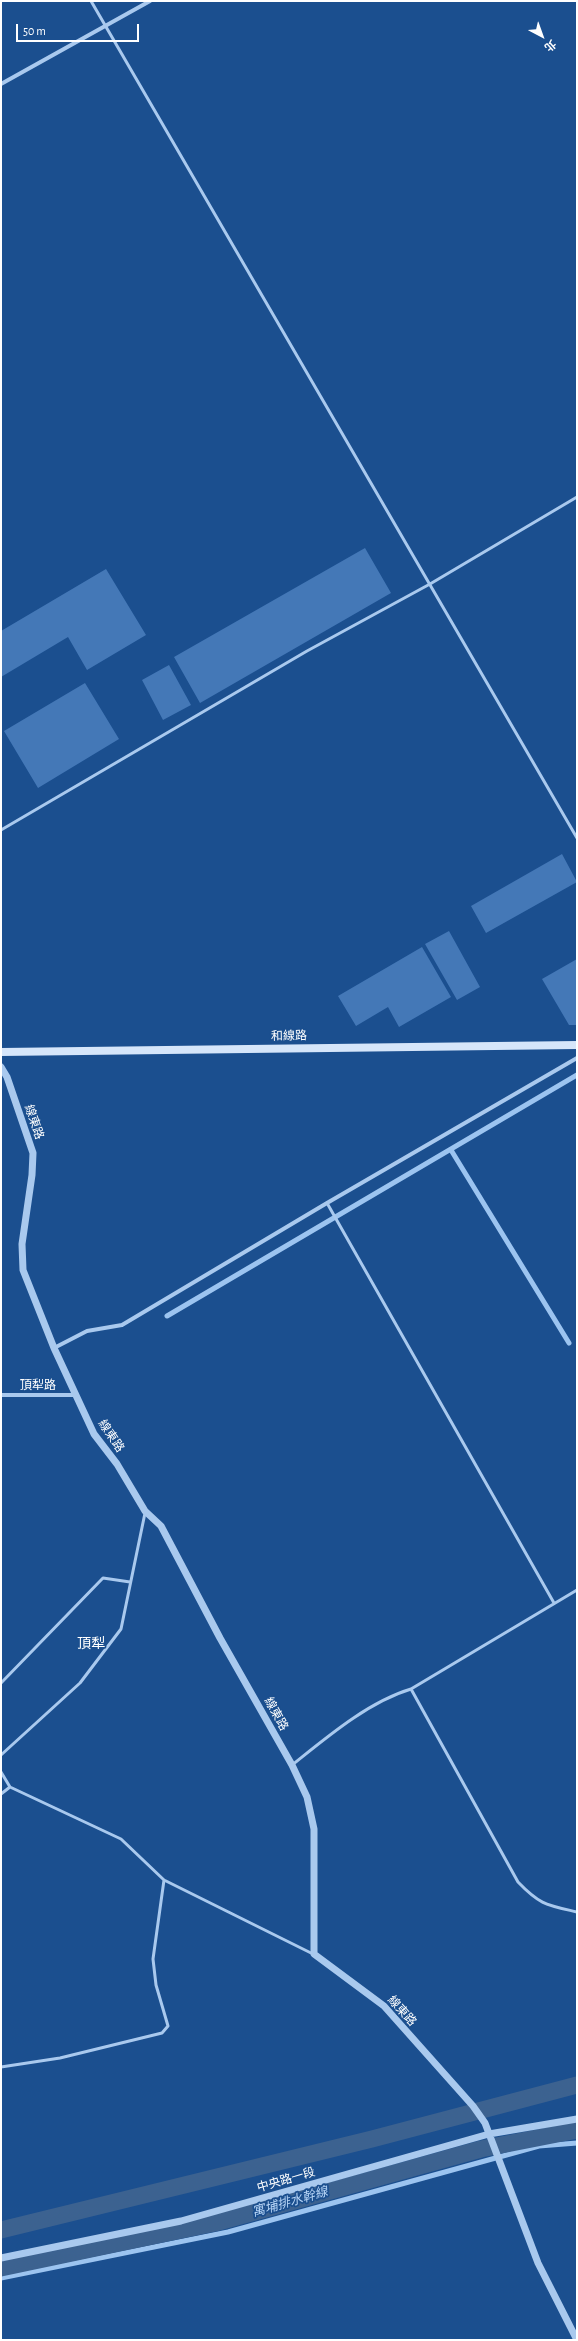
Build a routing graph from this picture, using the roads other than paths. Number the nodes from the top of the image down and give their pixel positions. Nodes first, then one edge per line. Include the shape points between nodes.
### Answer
1 (91, 1) edge
2 (150, 1) edge
3 (106, 26) junction
4 (1, 84) edge
5 (577, 498) edge
6 (430, 584) junction
7 (1, 830) edge
8 (577, 838) edge
9 (577, 1045) edge
10 (1, 1052) edge
11 (577, 1058) edge
12 (1, 1067) edge
13 (327, 1203) junction
14 (54, 1348) junction
15 (1, 1395) edge
16 (76, 1395) junction
17 (145, 1511) junction
18 (130, 1582) junction
19 (577, 1590) edge
20 (554, 1603) junction
21 (1, 1683) edge
22 (411, 1689) junction
23 (1, 1755) edge
24 (292, 1765) junction
25 (1, 1772) edge
26 (10, 1787) junction
27 (1, 1794) edge
28 (164, 1880) junction
29 (577, 1912) edge
30 (314, 1954) junction
31 (1, 2068) edge
32 (577, 2120) edge
33 (489, 2134) junction
34 (1, 2258) edge
35 (577, 2340) edge

1 - 3 lane
2 - 3 street
3 - 4 street
3 - 6 lane
5 - 6 lane
6 - 7 lane via 300,655
6 - 8 lane
9 - 10 main road, 和線路
11 - 13 street
12 - 14 street, 線東路 via 7,1077 32,1153 32,1175 22,1244 24,1270
13 - 14 street via 122,1325 88,1331
13 - 20 lane
14 - 16 street, 線東路
15 - 16 street, 頂犁路
16 - 17 street, 線東路 via 94,1434
17 - 18 lane
17 - 24 street, 線東路 via 161,1526 220,1638
18 - 21 lane via 103,1578
18 - 23 lane via 122,1629 80,1683
19 - 20 lane
20 - 22 lane
22 - 24 lane via 393,1694 327,1737
22 - 29 lane via 518,1882 547,1906
24 - 30 street, 線東路 via 307,1798 314,1829
25 - 26 lane
26 - 27 lane
26 - 28 lane via 121,1839
28 - 30 lane
28 - 31 lane via 153,1959 156,1985 168,2026 162,2033 60,2058
30 - 33 street, 線東路 via 384,2006 473,2106 486,2123
32 - 33 street, 中央路一段
33 - 34 street, 中央路一段 via 180,2221
33 - 35 street, 線東路 via 538,2263

